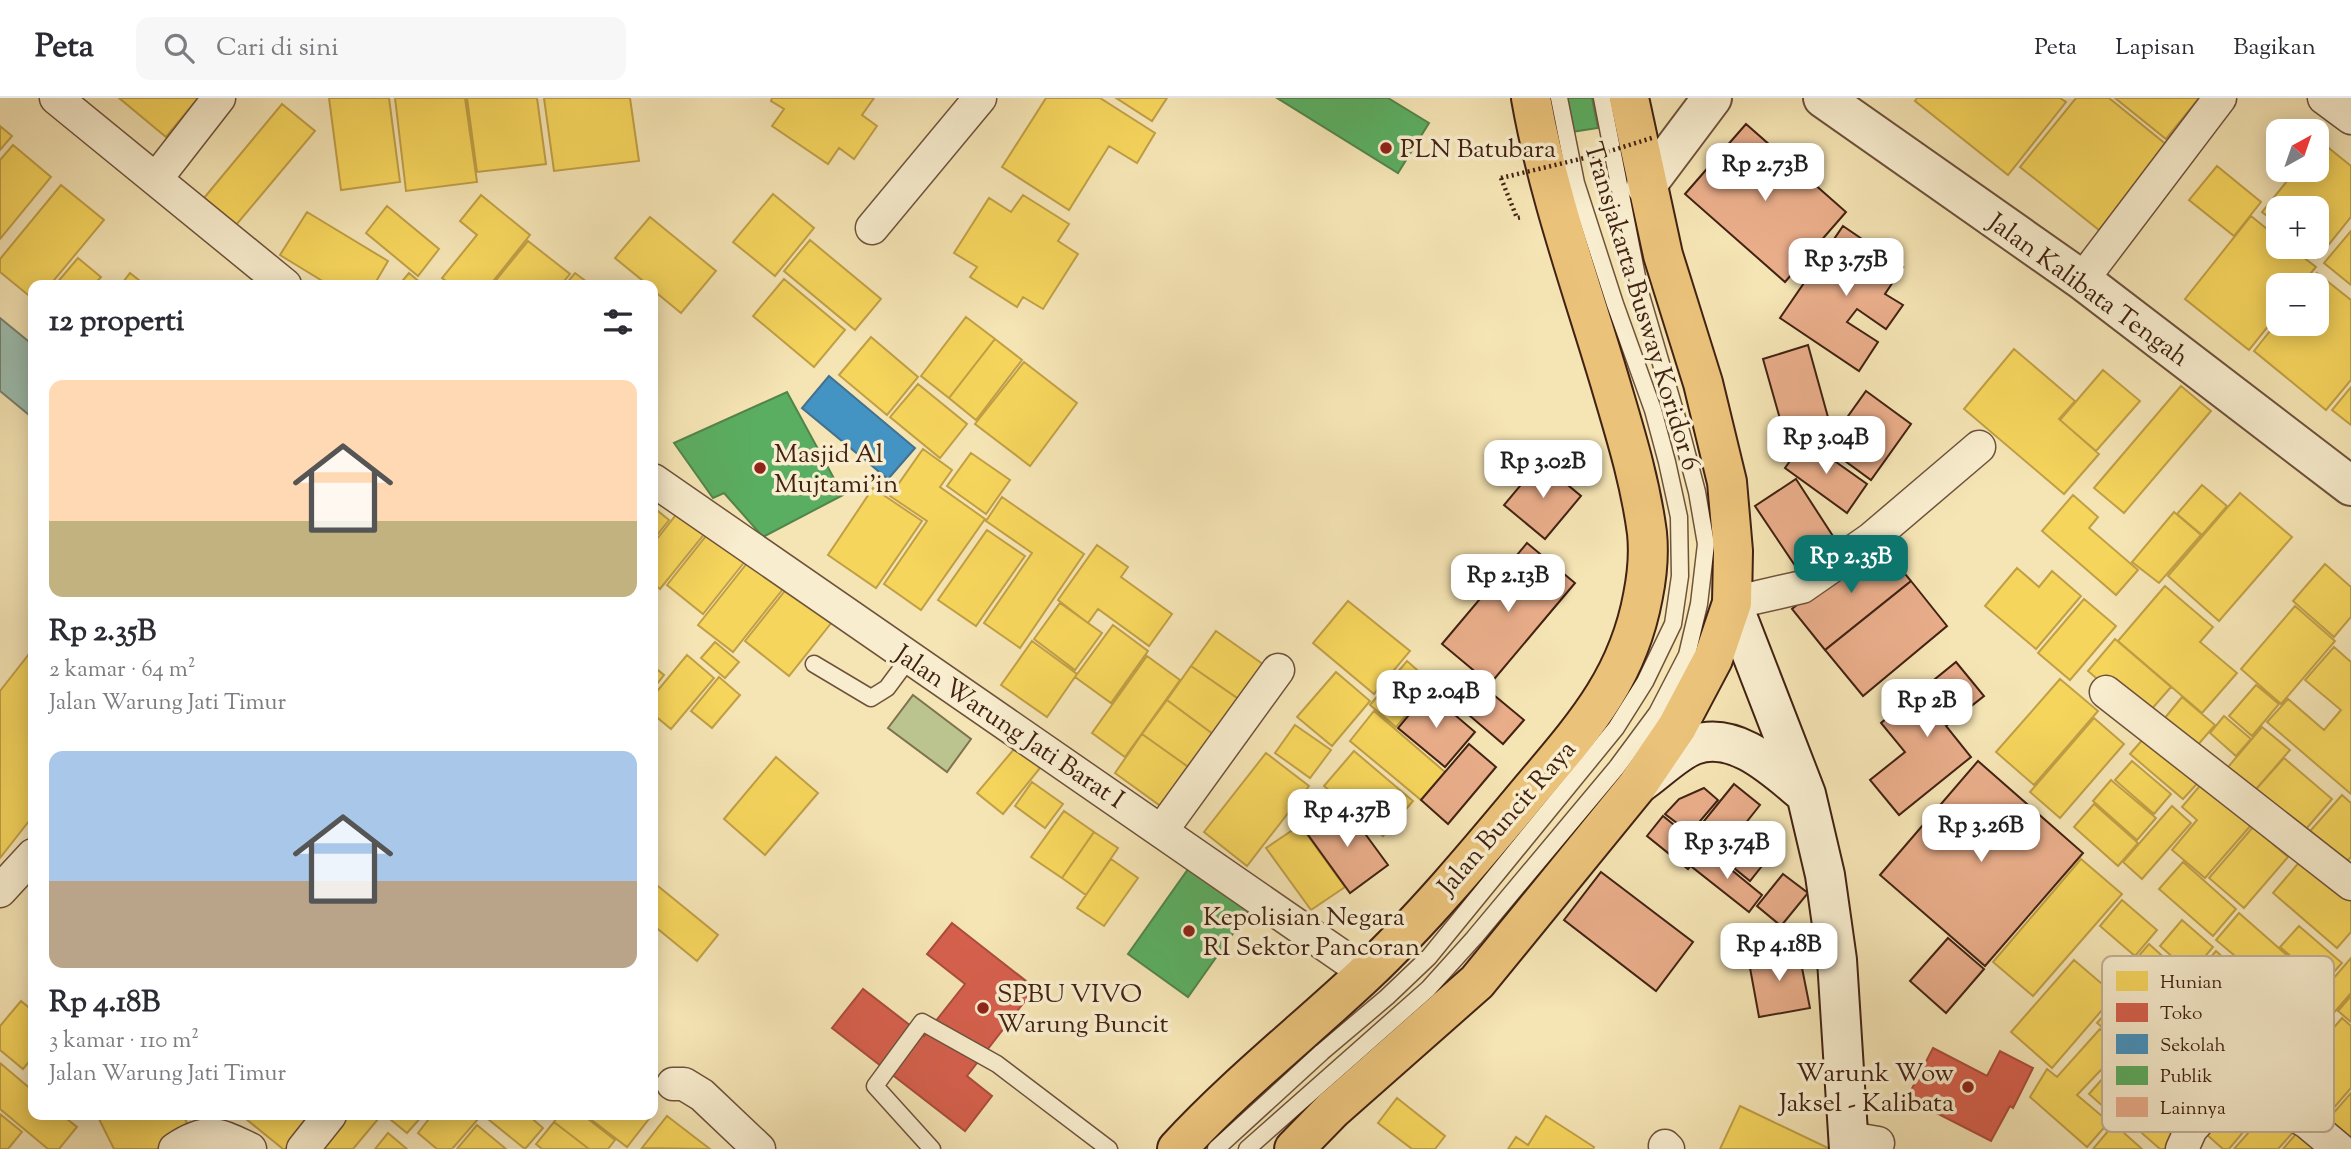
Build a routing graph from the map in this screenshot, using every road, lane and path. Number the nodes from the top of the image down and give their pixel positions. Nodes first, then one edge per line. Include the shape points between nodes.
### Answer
1 (56, 98) edge
2 (219, 98) edge
3 (980, 98) edge
4 (1531, 98) edge
5 (1559, 98) edge
6 (1602, 98) edge
7 (1629, 98) edge
8 (1713, 98) edge
9 (1823, 98) edge
10 (2220, 98) edge
11 (2325, 98) edge
12 (2351, 118) edge
13 (1655, 137) dead end
14 (1501, 178) dead end
15 (156, 179) junction
16 (1646, 186) junction
17 (872, 228) dead end
18 (279, 280) edge
19 (2082, 280) junction
20 (1979, 447) dead end
21 (658, 483) edge
22 (2351, 486) edge
23 (1732, 603) junction
24 (910, 657) junction
25 (814, 664) dead end
26 (1278, 670) dead end
27 (2106, 692) dead end
28 (1637, 786) junction
29 (1806, 794) junction
30 (1163, 830) junction
31 (28, 860) edge
32 (2351, 884) edge
33 (0, 891) edge
34 (1366, 973) junction
35 (673, 1084) dead end
36 (326, 1120) edge
37 (2189, 1132) edge
38 (2319, 1132) edge
39 (182, 1144) edge
40 (1858, 1144) edge
41 (250, 1149) edge
42 (303, 1149) edge
43 (759, 1149) edge
44 (932, 1149) edge
45 (1109, 1149) edge
46 (1177, 1149) edge
47 (1216, 1149) edge
48 (1247, 1149) edge
49 (1294, 1149) edge
50 (2182, 1149) edge
51 (2339, 1149) edge

1 - 15 street
2 - 15 street
3 - 17 street
4 - 34 main road, Jalan Buncit Raya via 1559,212 1638,477 1647,538 1639,620 1610,688 1587,722 1471,862
5 - 47 lane, Transjakarta Busway Koridor 6 via 1576,183 1653,410 1679,517 1680,576 1673,624 1616,728 1429,957
6 - 48 lane, Transjakarta Busway Koridor 6 via 1640,292 1697,492 1706,544 1687,655 1657,713 1617,767 1474,938 1428,989
7 - 16 main road
8 - 16 street
9 - 19 street, Jalan Kalibata Tengah
10 - 19 street
11 - 12 street
13 - 14 path, bridge
15 - 18 street
16 - 23 main road via 1727,482
19 - 22 street, Jalan Kalibata Tengah
20 - 23 street via 1871,539 1802,587
21 - 24 street, Jalan Warung Jati Barat I
23 - 28 main road via 1713,659 1677,727
23 - 29 street
24 - 25 lane via 887,688 872,698
24 - 30 street, Jalan Warung Jati Barat I
26 - 30 street
27 - 32 street
28 - 29 street via 1693,745 1715,742 1750,753
28 - 49 main road via 1476,982
29 - 40 street via 1825,875
30 - 34 street, Jalan Warung Jati Barat I
31 - 33 street
34 - 46 main road, Jalan Buncit Raya
35 - 43 street via 684,1084 702,1095
36 - 42 street
37 - 50 street
38 - 51 street
39 - 41 street via 217,1134
44 - 45 lane via 875,1086 922,1022 997,1064

